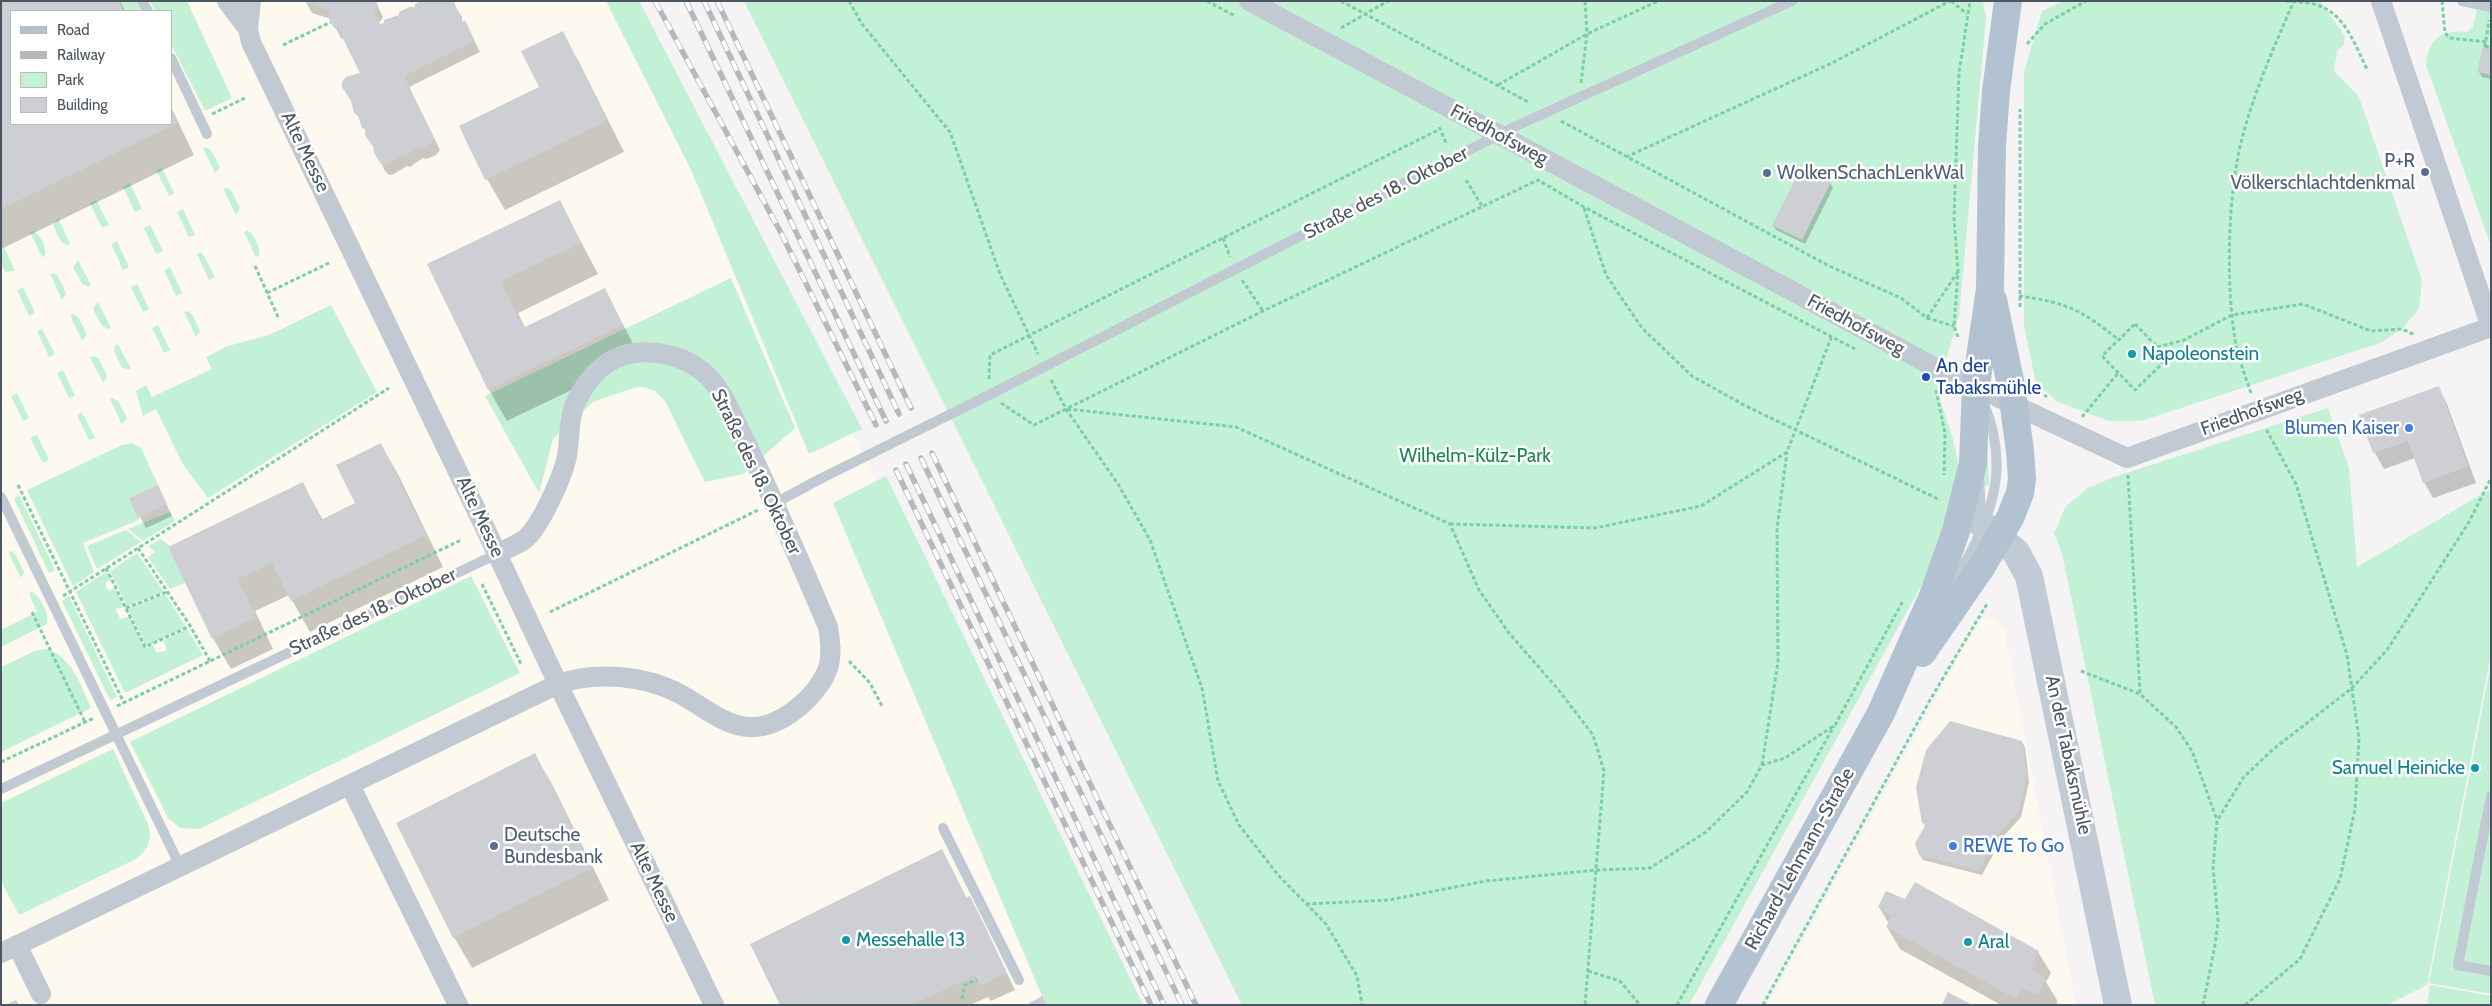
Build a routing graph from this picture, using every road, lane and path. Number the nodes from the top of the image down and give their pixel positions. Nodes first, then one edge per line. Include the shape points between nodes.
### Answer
1 (228, 1) edge
2 (251, 1) edge
3 (849, 1) edge
4 (1249, 1) edge
5 (1341, 1) edge
6 (1388, 1) edge
7 (1585, 1) edge
8 (1658, 1) edge
9 (1792, 1) edge
10 (1950, 1) edge
11 (1970, 1) edge
12 (2008, 1) edge
13 (2086, 1) edge
14 (2286, 1) edge
15 (2381, 1) edge
16 (2442, 1) edge
17 (2462, 1) edge
18 (2294, 2) edge
19 (2491, 7) edge
20 (2491, 12) edge
21 (1365, 14) junction
22 (1967, 14) junction
23 (331, 22) dead end
24 (248, 29) junction
25 (1587, 34) junction
26 (2026, 35) dead end
27 (2027, 44) junction
28 (283, 45) dead end
29 (2485, 45) junction
30 (2491, 48) edge
31 (2026, 52) dead end
32 (172, 60) edge
33 (2368, 71) dead end
34 (247, 97) dead end
35 (1578, 98) junction
36 (2020, 103) dead end
37 (218, 112) dead end
38 (1576, 130) dead end
39 (207, 134) dead end
40 (1499, 134) junction
41 (1447, 145) dead end
42 (1626, 158) junction
43 (1466, 180) dead end
44 (1482, 206) junction
45 (1584, 207) junction
46 (329, 263) dead end
47 (255, 266) dead end
48 (1958, 270) junction
49 (1990, 289) junction
50 (268, 293) junction
51 (2019, 296) junction
52 (2021, 313) dead end
53 (2232, 316) junction
54 (279, 318) dead end
55 (1927, 318) junction
56 (2491, 327) edge
57 (1029, 337) junction
58 (1830, 338) junction
59 (2119, 340) junction
60 (2157, 347) junction
61 (2433, 347) junction
62 (1865, 354) dead end
63 (1044, 368) junction
64 (2118, 373) junction
65 (1976, 385) junction
66 (1935, 387) dead end
67 (389, 388) dead end
68 (2023, 394) junction
69 (987, 396) junction
70 (2054, 402) dead end
71 (1066, 409) junction
72 (2256, 411) junction
73 (2076, 412) dead end
74 (2084, 415) junction
75 (1796, 429) junction
76 (2070, 432) junction
77 (1787, 452) junction
78 (2127, 458) junction
79 (2491, 478) edge
80 (1957, 481) junction
81 (18, 485) dead end
82 (1943, 492) dead end
83 (1, 497) edge
84 (1942, 501) junction
85 (775, 502) junction
86 (1940, 509) dead end
87 (746, 514) dead end
88 (1450, 524) junction
89 (1987, 534) junction
90 (461, 540) dead end
91 (138, 548) junction
92 (497, 554) junction
93 (1946, 564) junction
94 (106, 568) junction
95 (482, 584) dead end
96 (70, 591) junction
97 (168, 592) junction
98 (1908, 593) dead end
99 (1990, 597) dead end
100 (52, 603) junction
101 (126, 608) junction
102 (32, 612) dead end
103 (550, 612) dead end
104 (190, 626) junction
105 (830, 654) junction
106 (210, 661) junction
107 (522, 666) dead end
108 (2081, 671) dead end
109 (558, 684) junction
110 (2352, 688) junction
111 (2140, 694) junction
112 (124, 703) junction
113 (882, 706) dead end
114 (105, 712) junction
115 (1881, 713) junction
116 (85, 722) junction
117 (1835, 725) junction
118 (116, 735) junction
119 (1, 762) edge
120 (1762, 765) junction
121 (350, 785) junction
122 (1, 789) edge
123 (2491, 796) edge
124 (2217, 821) junction
125 (944, 828) dead end
126 (180, 866) junction
127 (1597, 870) junction
128 (1306, 904) junction
129 (9, 949) edge
130 (1588, 971) junction
131 (2491, 971) edge
132 (977, 980) dead end
133 (1018, 980) dead end
134 (962, 998) dead end
135 (44, 999) edge
136 (458, 1005) edge
137 (714, 1005) edge
138 (1362, 1005) edge
139 (1585, 1005) edge
140 (1640, 1005) edge
141 (1677, 1005) edge
142 (1719, 1005) edge
143 (1763, 1005) edge
144 (2118, 1005) edge
145 (2203, 1005) edge
146 (2245, 1005) edge

1 - 24 street, Alte Messe
2 - 24 street, Alte Messe
3 - 57 path via 862,24 950,132 1000,274
4 - 40 street, Friedhofsweg
5 - 21 path
6 - 21 path
7 - 25 path
8 - 25 path
9 - 35 lane, Straße des 18. Oktober
10 - 22 path
10 - 42 path via 1832,63
11 - 22 path
12 - 49 main road, An der Tabaksmühle via 1992,146
13 - 27 path via 2045,24
14 - 18 path
15 - 56 street, Friedhofsweg
16 - 29 path via 2445,33 2450,38
17 - 19 lane
18 - 33 path via 2316,4 2342,19
18 - 53 path via 2275,42 2242,136 2230,228
20 - 29 path
21 - 25 path via 1498,85
22 - 48 path via 1958,83 1954,218
23 - 28 path
24 - 92 street, Alte Messe via 251,42
25 - 35 path
26 - 27 path
27 - 31 path
29 - 30 path
32 - 39 lane
34 - 37 path
35 - 40 lane, Straße des 18. Oktober
36 - 51 path
38 - 42 path
40 - 63 lane, Straße des 18. Oktober
40 - 65 street, Friedhofsweg
41 - 57 path via 1440,129
42 - 55 path via 1829,266 1901,298
43 - 44 path
44 - 45 path via 1538,180
44 - 71 path
45 - 58 path
45 - 75 path via 1606,275 1642,328 1692,376
46 - 50 path
47 - 50 path
48 - 55 path
48 - 55 path via 1954,326
49 - 65 main road, An der Tabaksmühle
49 - 68 main road, An der Tabaksmühle
50 - 54 path
51 - 52 path
51 - 59 path via 2055,301 2082,312
53 - 60 path via 2184,340
53 - 61 path via 2303,304 2371,331 2402,329
53 - 72 path via 2238,350
56 - 61 street, Friedhofsweg
57 - 63 path
57 - 69 path via 990,355
58 - 62 path
58 - 75 path
59 - 60 path via 2135,324
59 - 64 path via 2102,356
60 - 64 path via 2168,358 2135,390
61 - 72 street, Friedhofsweg
63 - 69 lane, Straße des 18. Oktober
63 - 71 path
64 - 74 path
65 - 68 street, Friedhofsweg
65 - 80 main road, An der Tabaksmühle via 1973,463
65 - 89 lane via 1992,428 1997,460
66 - 80 path
67 - 91 path
68 - 70 path
68 - 76 street, Friedhofsweg
68 - 89 main road, Richard-Lehmann-Straße via 2022,479 2016,508
69 - 71 path via 1034,425
69 - 85 lane, Straße des 18. Oktober, bridge
71 - 88 path via 1236,427
71 - 128 path via 1118,484 1150,540 1202,688 1218,781 1235,816 1279,876
72 - 78 street, Friedhofsweg
72 - 110 path via 2296,484 2347,655
73 - 74 path
74 - 76 path
75 - 77 path
75 - 84 path
76 - 78 street, Friedhofsweg
77 - 88 path via 1701,506 1595,528
77 - 120 path via 1776,528 1778,662
78 - 111 path
79 - 110 path via 2469,522 2406,622 2387,650
80 - 89 main road, An der Tabaksmühle
80 - 93 main road, Richard-Lehmann-Straße
81 - 96 path
82 - 84 path
83 - 100 lane
84 - 86 path
85 - 92 street, Straße des 18. Oktober via 721,391 703,372 689,362 665,354 623,354 604,364 587,381 574,406 566,458 544,511 525,539
85 - 105 street, Straße des 18. Oktober via 828,627
87 - 103 path
88 - 127 path via 1479,590 1509,633 1593,735 1604,771
89 - 93 main road, Richard-Lehmann-Straße via 1961,544
89 - 115 main road, Richard-Lehmann-Straße
89 - 115 lane via 1941,606
89 - 144 main road, An der Tabaksmühle via 2020,556 2033,588
90 - 106 path
91 - 94 path
91 - 97 path
92 - 109 street, Alte Messe
92 - 118 lane, Straße des 18. Oktober
93 - 115 main road, Richard-Lehmann-Straße
94 - 96 path
94 - 101 path
95 - 107 path
96 - 100 path
96 - 112 path
97 - 101 path
97 - 104 path
98 - 117 path
99 - 143 path
100 - 114 lane
101 - 104 path via 145,647
102 - 116 path
104 - 106 path
105 - 109 street, Straße des 18. Oktober via 823,678 796,710 771,723 749,727 716,716 678,693 652,684 603,676 580,677
105 - 113 path via 851,662 870,683
106 - 112 path
108 - 111 path
109 - 121 street, Straße des 18. Oktober
109 - 137 street, Alte Messe
110 - 124 path via 2271,751 2243,778
110 - 146 path via 2359,738 2355,809 2340,879 2300,959
111 - 124 path via 2176,727 2192,751
112 - 114 path
114 - 116 path
114 - 118 lane
115 - 142 main road, Richard-Lehmann-Straße
116 - 119 path
117 - 120 path via 1785,758
117 - 141 path
118 - 122 lane, Straße des 18. Oktober
118 - 126 lane
120 - 127 path via 1747,792 1706,832 1650,868
121 - 126 street, Straße des 18. Oktober
121 - 136 street
123 - 131 lane via 2458,965
124 - 145 path via 2213,867 2218,921
125 - 133 lane
126 - 129 street, Straße des 18. Oktober
127 - 128 path via 1486,881 1388,900
127 - 130 path
128 - 138 path via 1326,924 1357,976
129 - 135 street
130 - 139 path
130 - 140 path via 1620,981
132 - 134 path via 965,985

